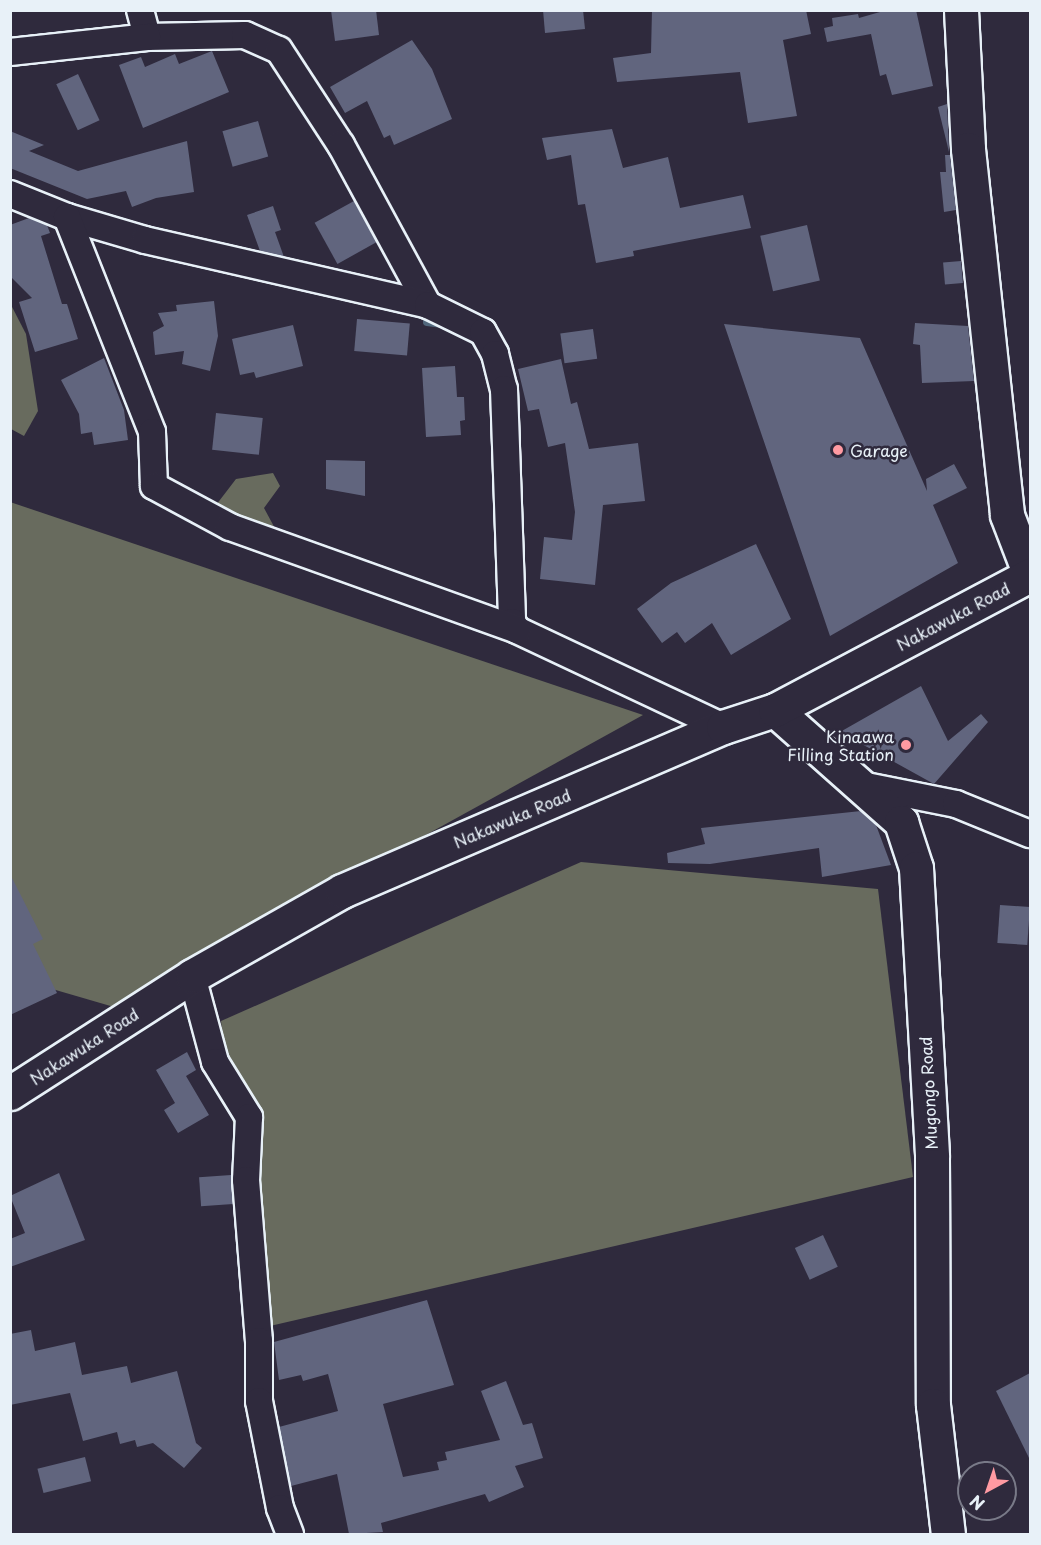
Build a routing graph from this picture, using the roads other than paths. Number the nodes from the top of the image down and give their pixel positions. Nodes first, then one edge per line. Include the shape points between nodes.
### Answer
1 (140, 10) edge
2 (961, 10) edge
3 (147, 37) junction
4 (10, 52) edge
5 (10, 194) edge
6 (67, 217) junction
7 (428, 304) junction
8 (1030, 575) edge
9 (518, 630) junction
10 (775, 710) junction
11 (723, 727) junction
12 (861, 785) junction
13 (1030, 834) edge
14 (192, 976) junction
15 (10, 1093) edge
16 (290, 1534) edge
17 (948, 1534) edge

1 - 3 street
2 - 8 street via 968,149 1007,515
3 - 4 street
3 - 7 street via 245,35 279,50 340,145
5 - 6 street
6 - 7 street via 268,271
6 - 9 street via 152,432 154,486 230,527
7 - 9 street via 483,332 495,354 504,389 511,614
8 - 10 street, Nakawuka Road
9 - 11 street
10 - 11 street, Nakawuka Road
10 - 12 street, Mugongo Road
11 - 14 street, Nakawuka Road via 342,891
12 - 13 street via 956,804
12 - 17 street, Mugongo Road via 900,822 916,868 932,1157 933,1405
14 - 15 street, Nakawuka Road
14 - 16 street via 214,1062 249,1117 246,1180 259,1341 259,1401 280,1508

